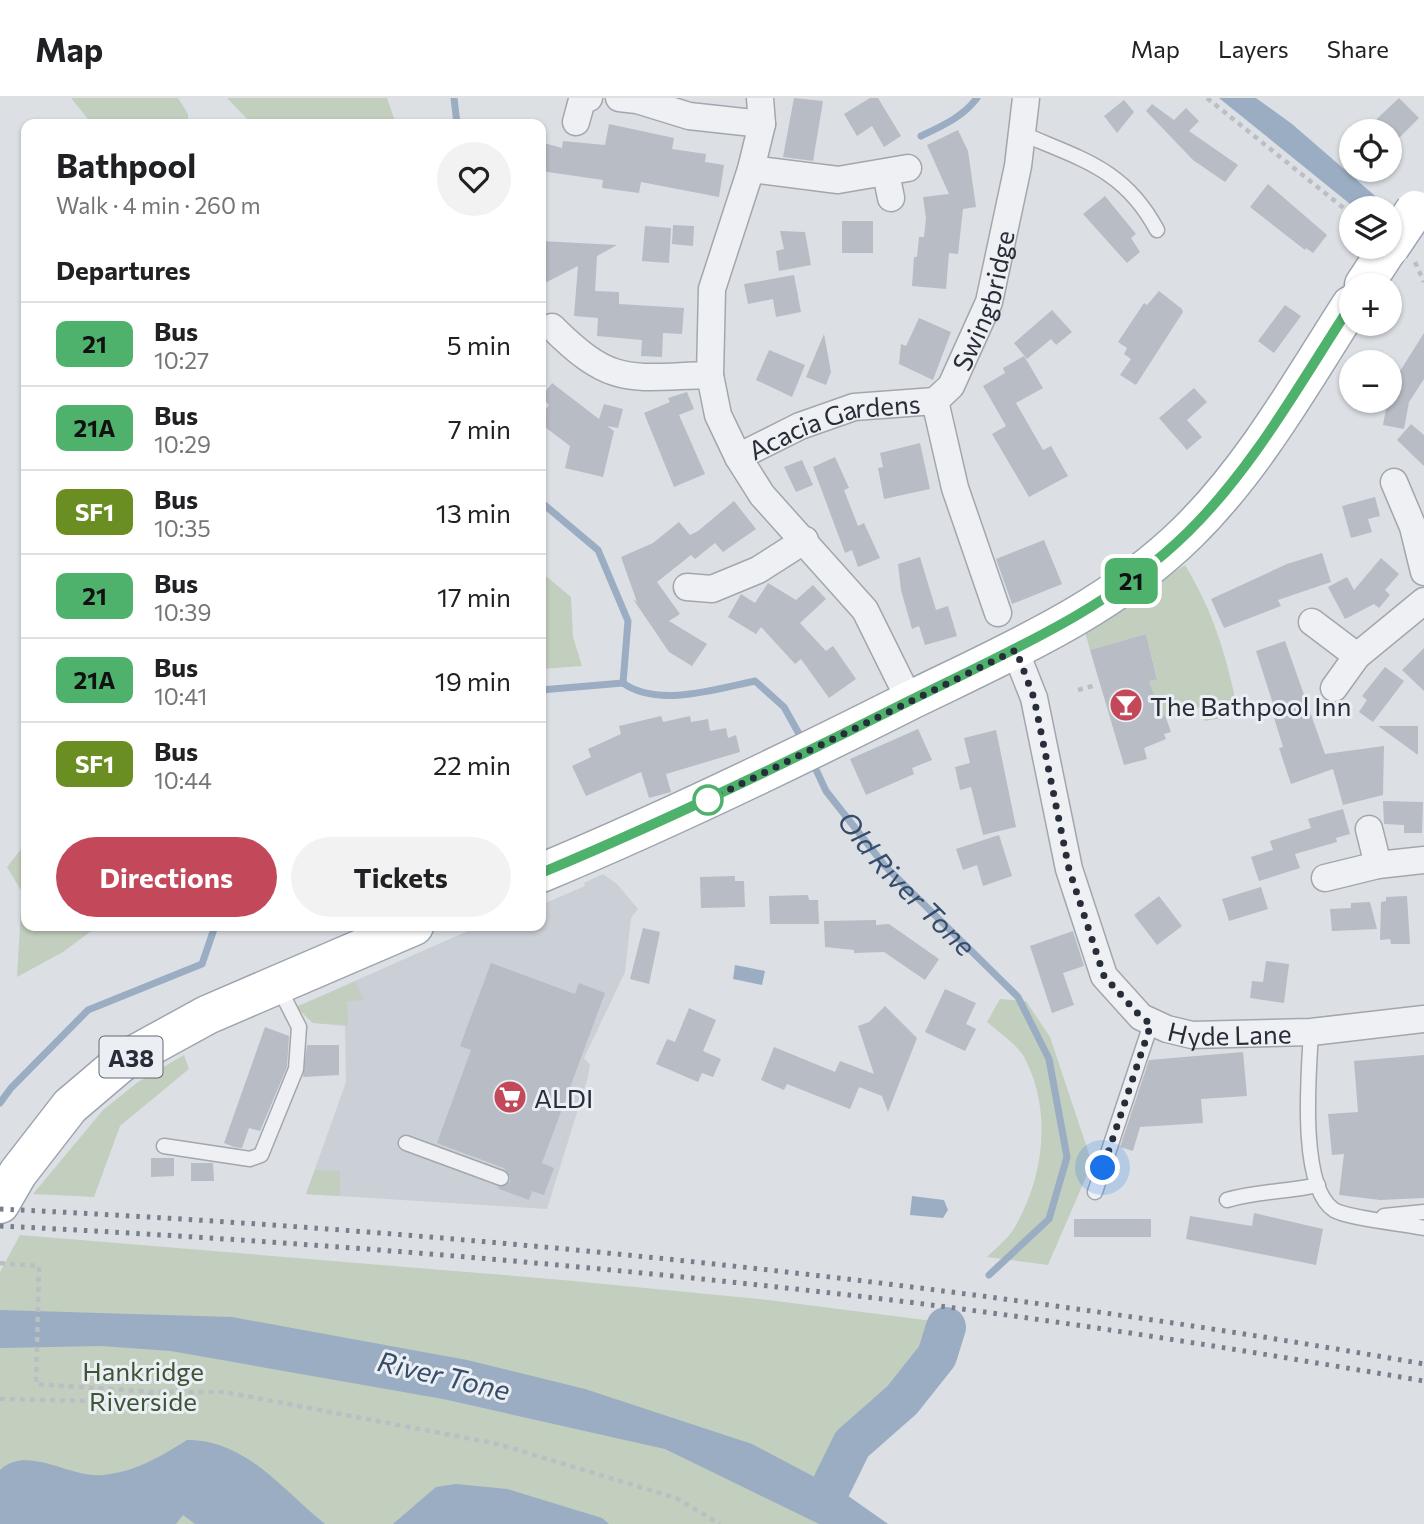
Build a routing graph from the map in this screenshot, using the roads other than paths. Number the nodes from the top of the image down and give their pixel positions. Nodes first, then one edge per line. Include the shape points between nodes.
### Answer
1 (619, 98) edge
2 (1026, 98) edge
3 (761, 111) edge
4 (1021, 133) junction
5 (751, 169) junction
6 (895, 180) dead end
7 (1419, 203) edge
8 (1402, 228) edge
9 (1157, 230) dead end
10 (1339, 323) edge
11 (552, 327) dead end
12 (710, 375) junction
13 (935, 401) junction
14 (738, 457) junction
15 (1394, 482) dead end
16 (1418, 526) edge
17 (805, 540) junction
18 (1424, 572) edge
19 (703, 595) dead end
20 (1424, 601) edge
21 (998, 613) dead end
22 (1312, 622) dead end
23 (1016, 650) junction
24 (1357, 656) junction
25 (1334, 688) dead end
26 (910, 701) junction
27 (1369, 829) dead end
28 (1424, 860) edge
29 (1378, 865) junction
30 (546, 871) edge
31 (1325, 878) dead end
32 (402, 931) edge
33 (277, 984) junction
34 (1424, 1019) edge
35 (1151, 1024) junction
36 (1311, 1032) junction
37 (406, 1143) dead end
38 (164, 1146) dead end
39 (501, 1178) dead end
40 (1318, 1185) junction
41 (9, 1189) edge
42 (1094, 1192) dead end
43 (1227, 1200) dead end
44 (1424, 1212) edge
45 (1372, 1218) junction
46 (1424, 1228) edge

1 - 3 street, Acacia Gardens via 689,116
2 - 4 street, Swingbridge
3 - 5 street, Acacia Gardens
4 - 9 lane via 1098,164 1144,206
4 - 13 street, Swingbridge via 989,302 951,386
5 - 6 street via 838,180
5 - 12 street, Acacia Gardens via 712,289
7 - 8 main road, bridge
10 - 23 main road via 1229,488 1188,532 1127,584
11 - 12 street via 565,355 611,373 632,377
12 - 14 street, Acacia Gardens via 718,415
13 - 14 street, Acacia Gardens via 854,407 800,426
13 - 21 street, Swingbridge via 955,488
14 - 17 street, Acacia Gardens via 762,495
15 - 16 street
16 - 18 street
17 - 19 street via 758,570
17 - 26 street, Acacia Gardens via 865,610
20 - 24 street
22 - 24 street
23 - 26 main road
23 - 35 street, Hyde Lane via 1034,698 1069,869 1104,976
24 - 25 street
26 - 30 main road via 753,779
27 - 29 street
28 - 29 street
29 - 31 street
32 - 33 main road, A38
33 - 38 lane via 299,1027 296,1069 261,1155 250,1159
33 - 41 main road, A38 via 175,1030 123,1061 71,1106
34 - 36 street, Hyde Lane
35 - 36 street, Hyde Lane via 1192,1035
35 - 42 lane
36 - 40 lane via 1307,1118
37 - 39 lane
40 - 43 lane via 1253,1192
40 - 45 lane via 1335,1210
44 - 45 lane
45 - 46 lane

